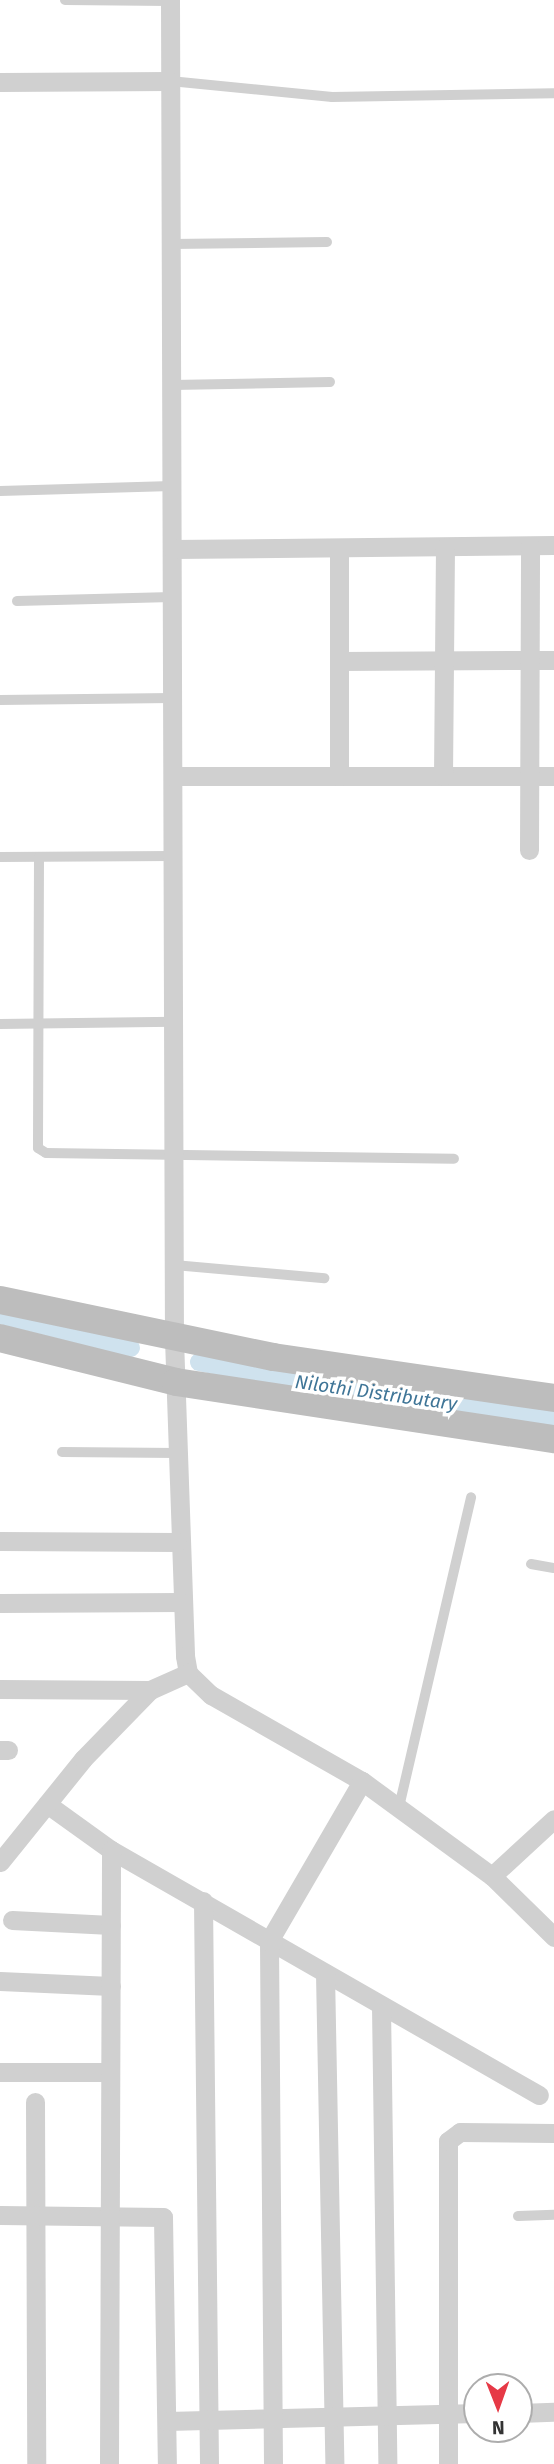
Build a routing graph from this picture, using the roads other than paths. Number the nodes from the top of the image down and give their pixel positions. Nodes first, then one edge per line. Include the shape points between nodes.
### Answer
1 (65, 0) edge
2 (170, 0) edge
3 (170, 81) junction
4 (0, 82) edge
5 (554, 93) edge
6 (327, 242) dead end
7 (171, 244) junction
8 (330, 382) dead end
9 (172, 385) junction
10 (172, 486) junction
11 (0, 491) edge
12 (554, 545) edge
13 (530, 546) junction
14 (446, 547) junction
15 (339, 548) junction
16 (172, 549) junction
17 (173, 597) junction
18 (17, 601) dead end
19 (554, 660) edge
20 (339, 661) junction
21 (444, 661) junction
22 (529, 661) junction
23 (173, 698) junction
24 (0, 700) edge
25 (173, 776) junction
26 (339, 776) junction
27 (443, 776) junction
28 (530, 776) junction
29 (554, 776) edge
30 (529, 850) dead end
31 (174, 856) junction
32 (0, 857) edge
33 (39, 857) junction
34 (174, 1021) junction
35 (39, 1023) junction
36 (0, 1024) edge
37 (174, 1155) junction
38 (454, 1160) dead end
39 (174, 1265) junction
40 (324, 1278) dead end
41 (0, 1300) edge
42 (0, 1338) edge
43 (174, 1339) junction
44 (176, 1382) junction
45 (554, 1398) edge
46 (554, 1438) edge
47 (62, 1452) dead end
48 (177, 1452) junction
49 (471, 1497) dead end
50 (0, 1541) edge
51 (177, 1542) junction
52 (530, 1564) dead end
53 (554, 1568) edge
54 (181, 1602) junction
55 (0, 1603) edge
56 (188, 1673) junction
57 (0, 1689) edge
58 (150, 1690) junction
59 (362, 1781) junction
60 (47, 1804) junction
61 (399, 1807) junction
62 (554, 1819) edge
63 (111, 1850) junction
64 (0, 1862) edge
65 (492, 1875) junction
66 (203, 1901) junction
67 (12, 1920) dead end
68 (111, 1925) junction
69 (554, 1937) edge
70 (269, 1941) junction
71 (325, 1973) junction
72 (0, 1981) edge
73 (111, 1986) junction
74 (382, 2006) junction
75 (0, 2072) edge
76 (110, 2072) junction
77 (539, 2095) dead end
78 (35, 2102) dead end
79 (554, 2133) edge
80 (0, 2215) edge
81 (38, 2215) junction
82 (109, 2215) junction
83 (554, 2215) edge
84 (518, 2216) dead end
85 (448, 2413) junction
86 (463, 2413) edge
87 (533, 2413) edge
88 (554, 2413) edge
89 (333, 2414) junction
90 (388, 2414) junction
91 (273, 2415) junction
92 (208, 2417) junction
93 (167, 2421) junction
94 (36, 2464) edge
95 (109, 2464) edge
96 (167, 2464) edge
97 (209, 2464) edge
98 (273, 2464) edge
99 (334, 2464) edge
100 (387, 2464) edge
101 (448, 2464) edge

1 - 2 lane
2 - 3 street
3 - 4 street
3 - 5 lane via 332,97
3 - 7 street
6 - 7 lane
7 - 9 street
8 - 9 lane
9 - 10 street
10 - 11 lane
10 - 16 street
12 - 13 street
13 - 14 street
13 - 22 street
14 - 15 street
14 - 21 street
15 - 16 street
15 - 20 street
16 - 17 street
17 - 18 lane
17 - 23 street
19 - 22 street
20 - 21 street
20 - 26 street
21 - 22 street
21 - 27 street
22 - 28 street
23 - 24 lane
23 - 25 street
25 - 26 street
25 - 31 street
26 - 27 street
27 - 28 street
28 - 29 street
28 - 30 street
31 - 33 lane
31 - 34 street
32 - 33 lane
33 - 35 lane
34 - 35 lane
34 - 37 street
35 - 36 lane
35 - 37 lane via 38,1148 46,1153
37 - 38 lane
37 - 39 street
39 - 40 lane
39 - 43 street
41 - 43 street
42 - 44 street
43 - 44 street
43 - 45 street
44 - 46 street
44 - 48 street
47 - 48 lane
48 - 51 street
49 - 61 lane
50 - 51 street
51 - 54 street
52 - 53 lane
54 - 55 street
54 - 56 street
56 - 58 street
56 - 59 street via 211,1695
57 - 58 street
58 - 60 street
59 - 61 street
59 - 70 street
60 - 63 street
60 - 64 street
61 - 65 street
62 - 65 street
63 - 66 street
63 - 68 street
65 - 69 street
66 - 70 street
66 - 92 street
67 - 68 street
68 - 73 street
70 - 71 street
70 - 91 street
71 - 74 street
71 - 89 street
72 - 73 street
73 - 76 street
74 - 77 street
74 - 90 street
75 - 76 street
76 - 82 street
78 - 81 street
79 - 85 street via 460,2132 448,2141
80 - 81 street
81 - 82 street
81 - 94 street
82 - 93 street via 157,2214 166,2223
82 - 95 street
83 - 84 lane
85 - 86 street
85 - 90 street
85 - 101 street
87 - 88 street
89 - 90 street
89 - 91 street
89 - 99 street
90 - 100 street
91 - 92 street
91 - 98 street
92 - 93 street
92 - 97 street
93 - 96 street

